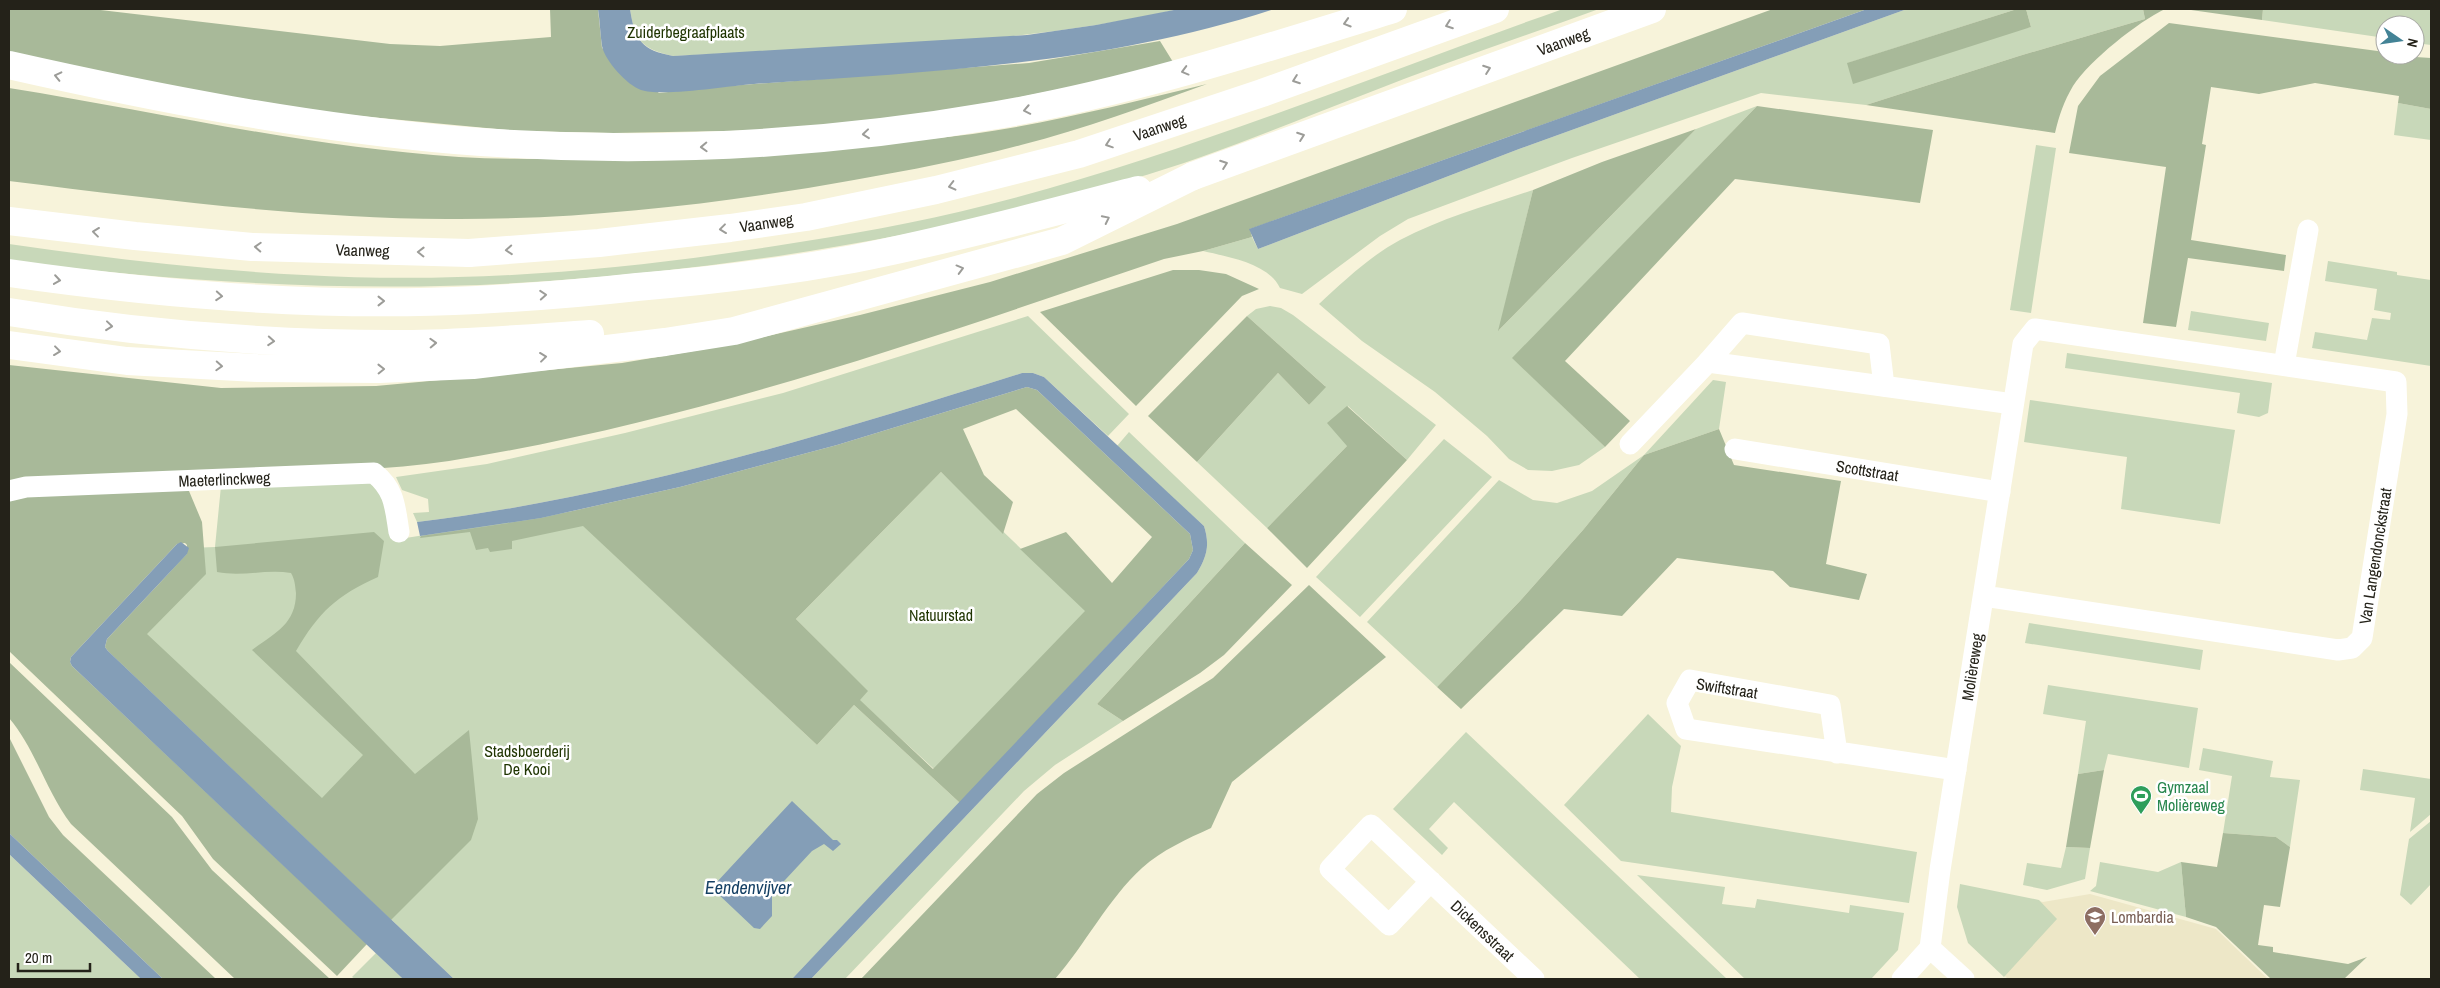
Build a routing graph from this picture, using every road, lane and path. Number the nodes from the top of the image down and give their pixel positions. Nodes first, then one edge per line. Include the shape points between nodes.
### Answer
1 (1393, 9) edge
2 (1495, 9) edge
3 (1652, 9) edge
4 (9, 65) edge
5 (1193, 176) junction
6 (9, 221) edge
7 (2308, 230) dead end
8 (9, 273) edge
9 (913, 282) junction
10 (9, 312) edge
11 (2023, 344) joint
12 (9, 345) edge
13 (1708, 362) junction
14 (2284, 365) junction
15 (1884, 386) junction
16 (2013, 404) junction
17 (1630, 444) dead end
18 (1735, 449) dead end
19 (9, 491) edge
20 (2000, 492) junction
21 (399, 532) dead end
22 (1984, 596) junction
23 (1837, 753) junction
24 (1956, 770) junction
25 (1431, 881) junction
26 (1930, 948) junction
27 (1534, 979) edge
28 (1902, 979) edge
29 (1964, 979) edge

1 -> 4 highway via 1196,68 1040,107 879,132 735,146 586,147 454,140 258,114
2 -> 6 highway, Vaanweg via 1078,154 936,190 740,227 469,253 252,247
5 -> 3 highway, Vaanweg
8 -> 5 highway via 100,286 339,301 475,300 591,292 723,279 851,259 999,226
9 -> 5 highway via 1062,241
7 - 14 street
10 -> 9 highway via 65,322 212,338 412,344 473,342 599,333
12 -> 9 highway via 127,361 257,368 379,369 473,365 734,331
11 - 14 street, Van Langendonckstraat via 2035,329
11 - 16 street, Molièreweg
13 - 15 street
13 - 15 street via 1742,323 1879,344
13 - 17 street
14 - 22 street, Van Langendonckstraat via 2396,382 2397,414 2362,638 2352,648 2338,650
15 - 16 street
16 - 20 street, Molièreweg
18 - 20 street, Scottstraat
19 - 21 street, Maeterlinckweg via 36,487 374,473 386,483 393,497
20 - 22 street, Molièreweg
22 - 24 street, Molièreweg
23 - 23 street, Swiftstraat via 1830,705 1690,680 1677,704 1686,729
23 - 24 street, Swiftstraat
24 - 26 street, Molièreweg
25 - 25 street, Dickensstraat via 1389,925 1330,869 1371,825
25 - 27 street, Dickensstraat
26 - 28 street
26 - 29 street

